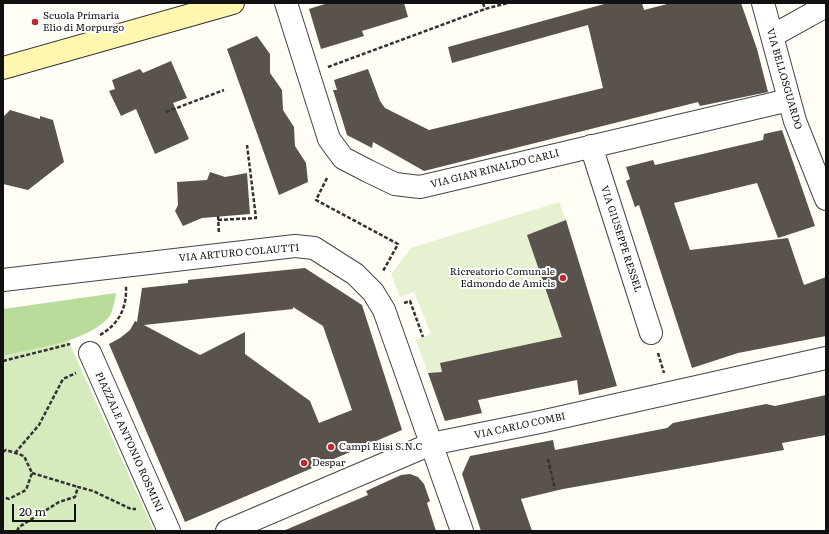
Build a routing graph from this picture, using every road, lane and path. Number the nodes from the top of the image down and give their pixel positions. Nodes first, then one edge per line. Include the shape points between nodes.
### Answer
1 (233, 3) edge
2 (286, 3) edge
3 (483, 3) edge
4 (508, 3) edge
5 (763, 3) edge
6 (826, 6) edge
7 (485, 9) junction
8 (772, 36) junction
9 (3, 68) edge
10 (322, 68) dead end
11 (224, 90) dead end
12 (789, 100) junction
13 (166, 112) dead end
14 (247, 145) dead end
15 (591, 146) junction
16 (326, 178) dead end
17 (826, 199) edge
18 (218, 216) dead end
19 (218, 220) junction
20 (219, 238) dead end
21 (381, 274) dead end
22 (3, 280) edge
23 (126, 281) dead end
24 (410, 301) dead end
25 (423, 337) dead end
26 (654, 342) joint
27 (87, 344) junction
28 (826, 358) edge
29 (3, 361) edge
30 (78, 373) dead end
31 (666, 379) dead end
32 (431, 444) junction
33 (3, 452) edge
34 (15, 453) junction
35 (548, 459) dead end
36 (32, 473) junction
37 (78, 487) junction
38 (555, 489) dead end
39 (3, 497) edge
40 (142, 509) dead end
41 (17, 531) edge
42 (169, 531) edge
43 (227, 531) edge
44 (462, 531) edge

1 - 9 main road
2 - 15 street, VIA GIAN RINALDO CARLI via 329,139 343,158 395,184 420,187
3 - 7 path
4 - 7 path
5 - 8 street, VIA BELLOSGUARDO
6 - 8 street
7 - 10 path
8 - 12 street, VIA BELLOSGUARDO
11 - 13 path
12 - 15 street, VIA GIAN RINALDO CARLI
12 - 17 street, VIA BELLOSGUARDO
14 - 19 path via 256,218
15 - 26 street, VIA GIUSEPPE RESSEL
16 - 21 path via 316,200 398,244
18 - 19 path
19 - 20 path
22 - 32 street, VIA ARTURO COLAUTTI via 295,246 314,248 356,274 373,292 384,310
23 - 27 path via 127,301 121,317 110,329
24 - 25 path
26 - 31 path
27 - 29 path
27 - 42 street, PIAZZALE ANTONIO ROSMINI
28 - 32 street, VIA CARLO COMBI
30 - 34 path, PIAZZALE ANTONIO ROSMINI via 63,379 39,425
32 - 43 street, VIA CARLO COMBI
32 - 44 street, VIA ARTURO COLAUTTI
33 - 34 path via 6,450
34 - 36 path via 24,456
35 - 38 path
36 - 37 path, PIAZZALE ANTONIO ROSMINI
36 - 39 path via 26,490 9,499
37 - 40 path, PIAZZALE ANTONIO ROSMINI via 93,491 131,509
37 - 41 path via 75,497 59,502 19,527

